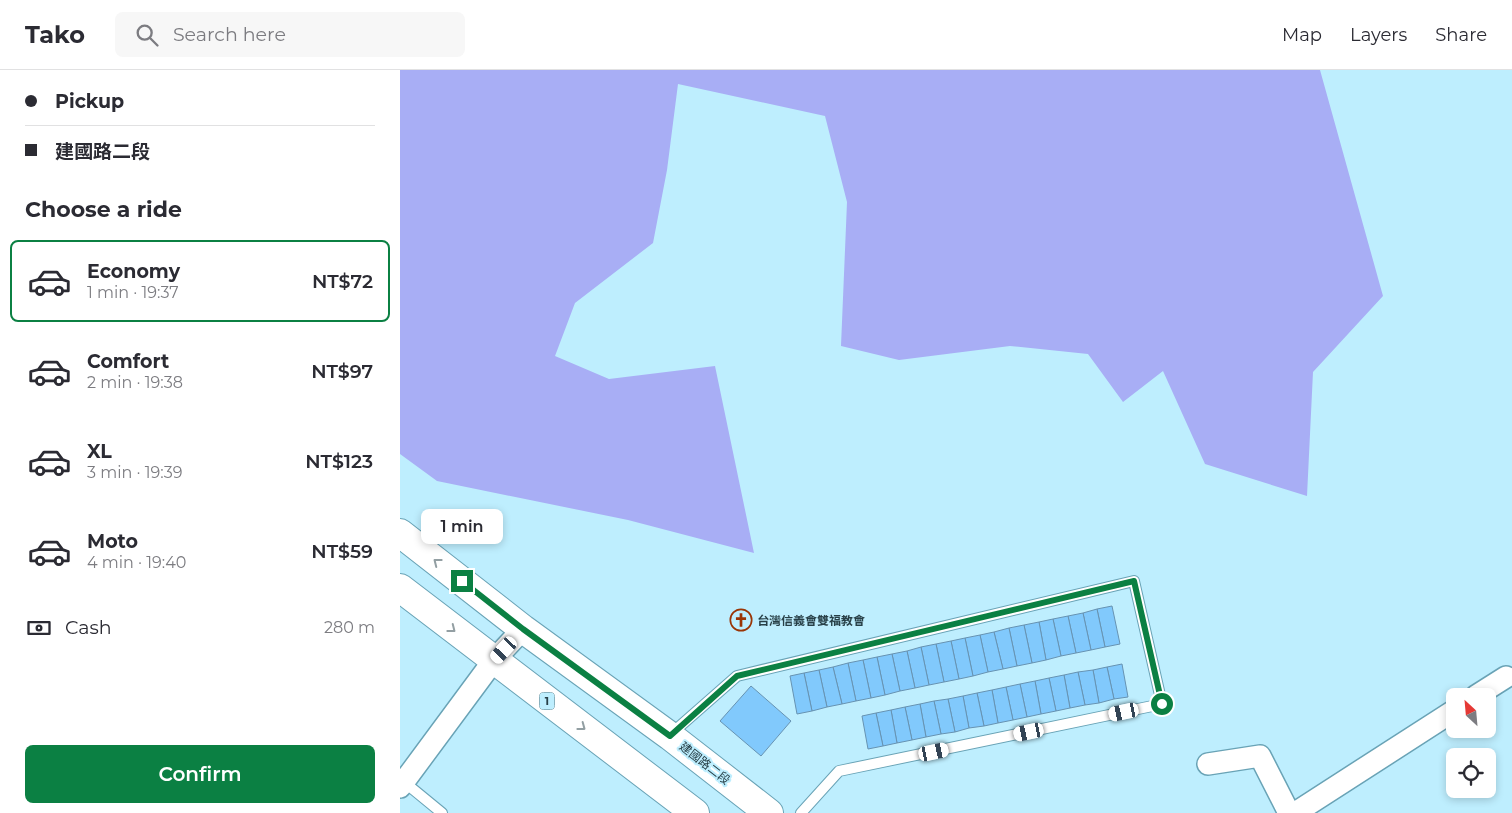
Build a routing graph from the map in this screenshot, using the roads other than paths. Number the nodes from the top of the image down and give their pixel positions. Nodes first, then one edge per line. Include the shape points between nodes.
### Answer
1 (400, 533) edge
2 (400, 588) edge
3 (523, 629) junction
4 (494, 660) junction
5 (1506, 677) dead end
6 (1489, 688) edge
7 (1446, 716) edge
8 (670, 736) junction
9 (1208, 764) dead end
10 (401, 783) edge
11 (442, 813) edge
12 (695, 813) edge
13 (769, 813) edge
14 (801, 813) edge
15 (1290, 813) edge
16 (1295, 813) edge

3 -> 1 main road, 建國路二段
2 -> 4 main road, 1
3 - 4 street
3 - 8 main road, 建國路二段
4 - 10 street
4 -> 12 main road, 1
5 - 6 street
7 - 16 street
8 - 13 main road, 建國路二段
8 - 14 lane via 737,676 1134,581 1162,704 838,772
9 - 15 street via 1260,756
10 - 11 lane

